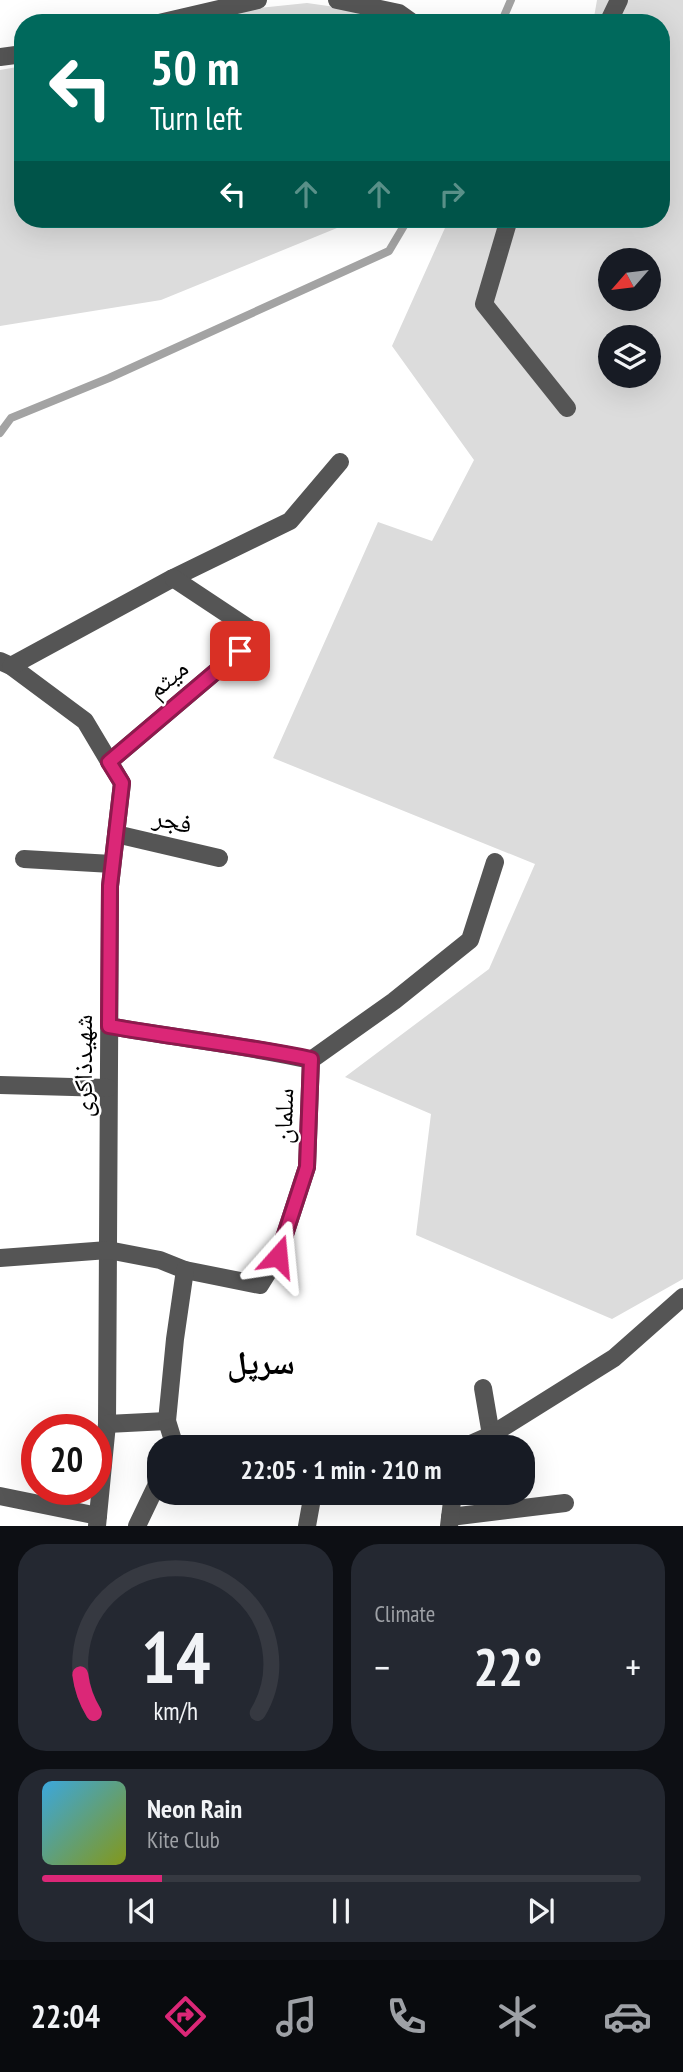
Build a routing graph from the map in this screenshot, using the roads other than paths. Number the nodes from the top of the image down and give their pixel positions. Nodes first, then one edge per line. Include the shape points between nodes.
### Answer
1 (258, 0) edge
2 (337, 0) edge
3 (198, 14) edge
4 (400, 14) edge
5 (506, 228) edge
6 (567, 408) dead end
7 (340, 462) dead end
8 (173, 578) junction
9 (6, 663) edge
10 (109, 762) junction
11 (116, 834) junction
12 (219, 858) dead end
13 (24, 859) dead end
14 (495, 862) dead end
15 (112, 864) junction
16 (109, 1026) junction
17 (311, 1059) junction
18 (0, 1085) edge
19 (108, 1088) junction
20 (108, 1250) junction
21 (0, 1258) edge
22 (185, 1270) junction
23 (683, 1297) edge
24 (483, 1388) dead end
25 (107, 1414) edge
26 (167, 1421) junction
27 (112, 1424) edge
28 (171, 1435) edge
29 (491, 1435) joint
30 (0, 1496) edge
31 (565, 1503) dead end
32 (147, 1504) edge
33 (311, 1505) edge
34 (97, 1521) edge
35 (450, 1521) edge
36 (136, 1526) edge
37 (307, 1526) edge

1 - 3 street
2 - 4 street
5 - 6 street via 484,304
7 - 8 street via 290,521
8 - 9 street
8 - 10 street, میثم via 259,635
9 - 10 street, شهیدذاکری via 85,721
10 - 11 street, شهیدذاکری via 122,783
11 - 12 street, فجر
11 - 15 street, شهیدذاکری
13 - 15 street
14 - 17 street, سلمان via 470,940
15 - 16 street, شهیدذاکری
16 - 17 street
16 - 19 street, شهیدذاکری
17 - 22 street, سلمان via 307,1167 278,1256 260,1285
18 - 19 street
19 - 20 street, شهیدذاکری
20 - 21 street, سلمان
20 - 22 street, سلمان
20 - 25 street, شهیدذاکری
22 - 26 street
23 - 29 street via 614,1358
24 - 29 street
26 - 27 street
26 - 28 street
30 - 34 street
31 - 35 street
32 - 36 street
33 - 37 street

